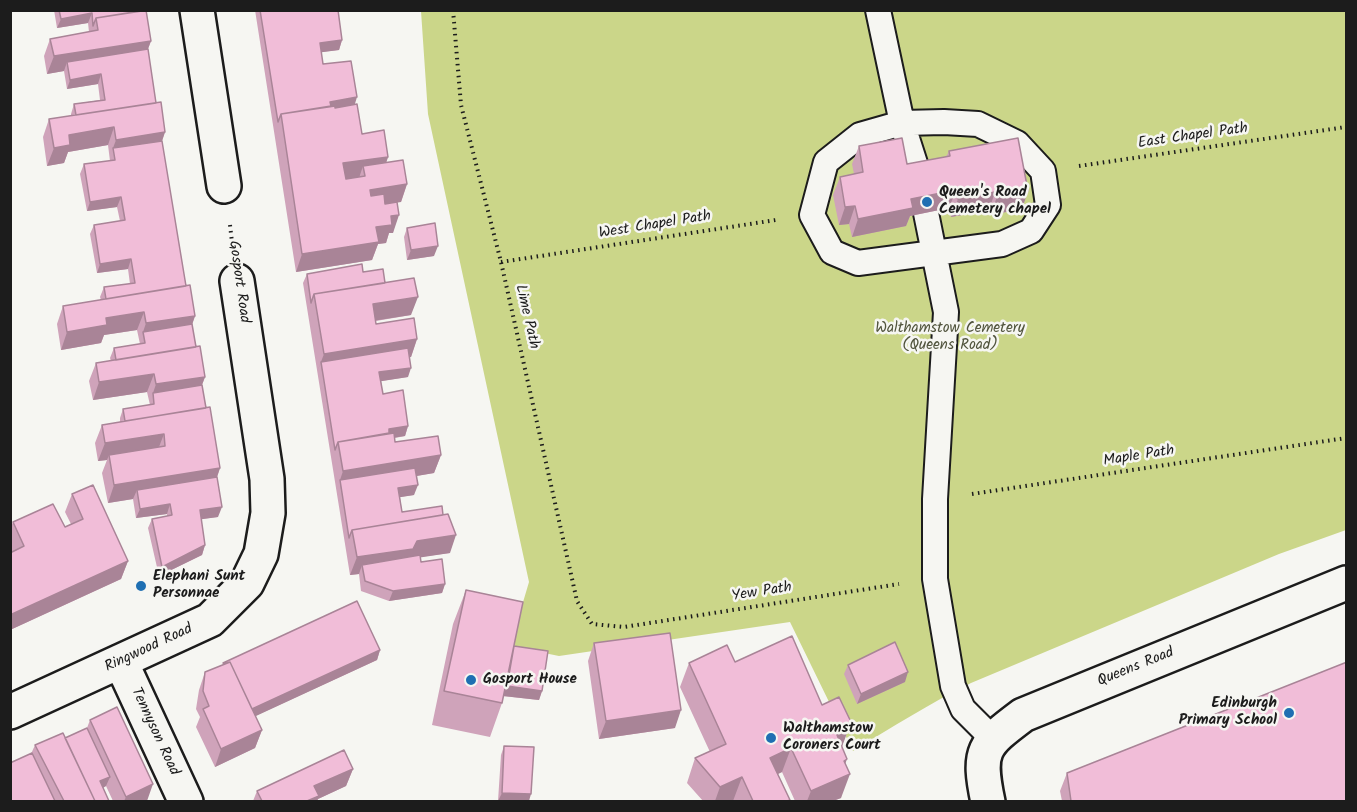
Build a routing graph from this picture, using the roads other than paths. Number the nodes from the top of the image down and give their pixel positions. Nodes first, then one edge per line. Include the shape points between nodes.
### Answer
1 (197, 10) edge
2 (878, 10) edge
3 (902, 123) junction
4 (920, 179) edge
5 (224, 186) road end
6 (926, 213) edge
7 (935, 254) junction
8 (237, 281) road end
9 (261, 554) joint
10 (1347, 583) edge
11 (121, 662) junction
12 (10, 712) edge
13 (992, 738) junction
14 (186, 801) edge
15 (988, 801) edge

1 - 5 street
2 - 3 lane
3 - 4 lane
3 - 7 lane via 860,135 826,162 812,214 832,252 858,263
3 - 7 lane via 978,124 1017,144 1043,171 1048,205 1032,231 1002,243
6 - 7 lane
7 - 13 lane via 946,312 935,499 935,579 953,686 963,709
8 - 9 street, Gosport Road via 267,480 268,513
9 - 11 street, Ringwood Road via 247,583 210,620
10 - 13 street, Queens Road via 1023,715
11 - 12 street, Ringwood Road
11 - 14 street, Tennyson Road
13 - 15 street via 984,755 982,775

